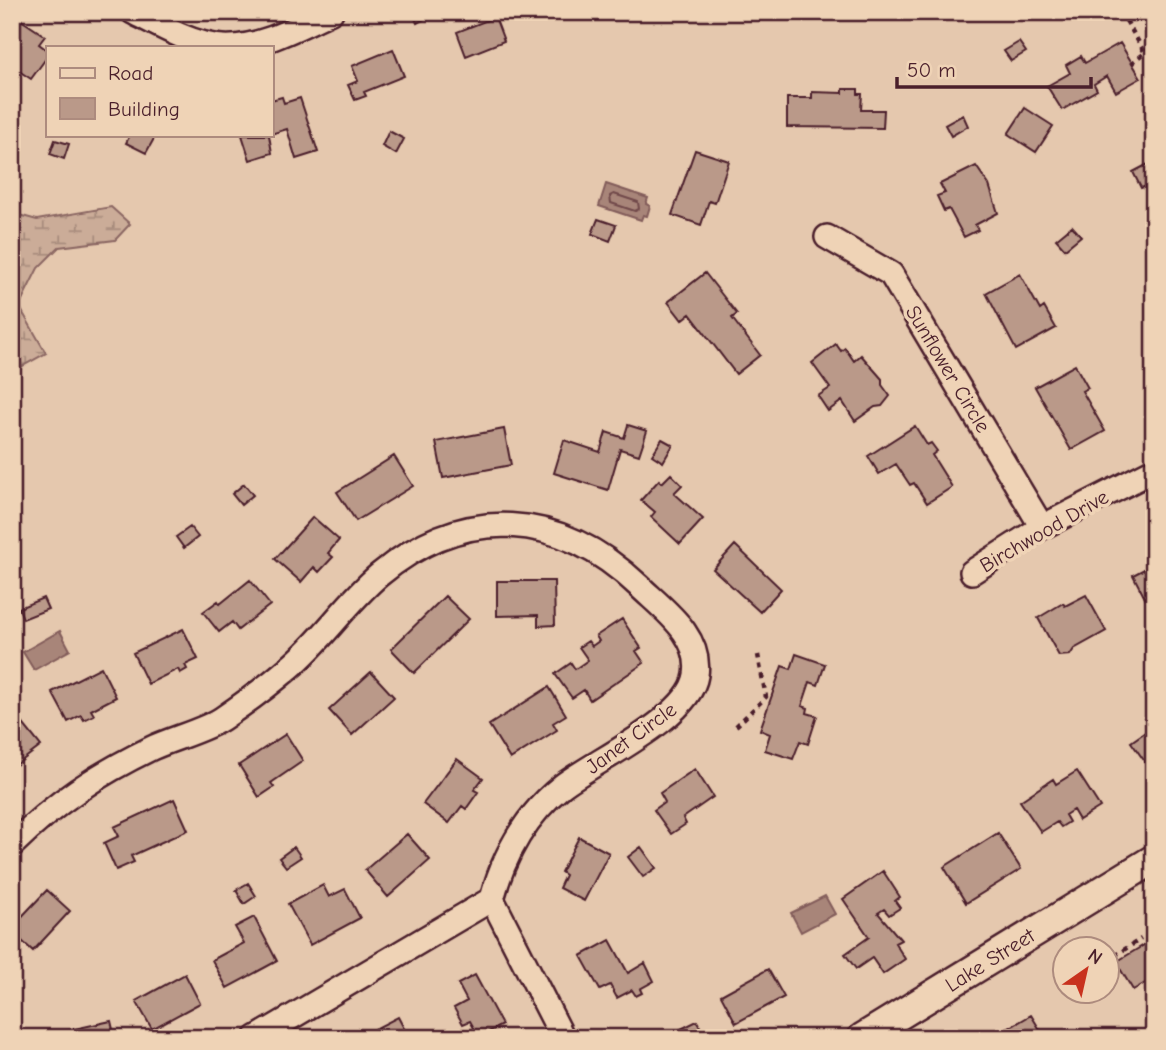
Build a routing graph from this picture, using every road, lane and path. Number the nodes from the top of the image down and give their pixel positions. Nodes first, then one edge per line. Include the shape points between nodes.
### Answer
1 (133, 12) edge
2 (331, 12) edge
3 (1121, 12) edge
4 (218, 46) edge
5 (230, 46) edge
6 (1132, 63) dead end
7 (827, 237) dead end
8 (1154, 470) edge
9 (1042, 527) junction
10 (972, 572) dead end
11 (758, 655) dead end
12 (736, 726) dead end
13 (12, 845) edge
14 (1154, 859) edge
15 (492, 900) junction
16 (1142, 939) dead end
17 (1120, 953) edge
18 (256, 1038) edge
19 (563, 1038) edge
20 (862, 1038) edge

1 - 4 street
2 - 5 street via 268,38
3 - 6 path via 1145,53
7 - 9 street, Sunflower Circle via 891,274
8 - 9 street, Birchwood Drive
9 - 10 street, Birchwood Drive
11 - 12 path via 766,697
13 - 15 street, Janet Circle via 48,810 90,780 188,731 220,721 290,667 378,576 411,552 445,535 517,523 552,530 583,545 637,584 694,644 696,677 677,707 616,754 563,786 532,816 502,862
14 - 20 street, Lake Street
15 - 18 street
15 - 19 street
16 - 17 path

